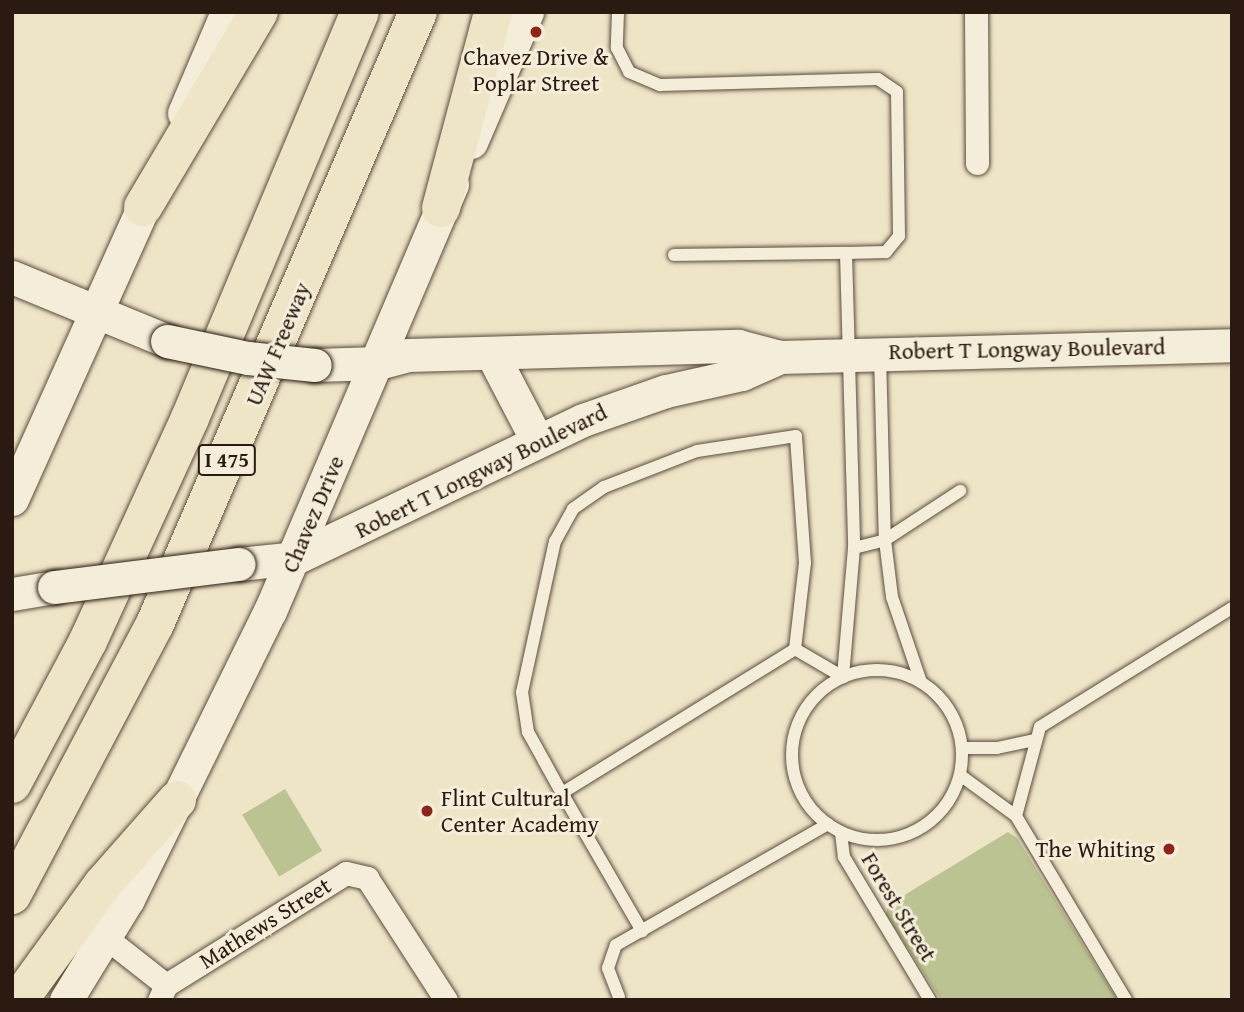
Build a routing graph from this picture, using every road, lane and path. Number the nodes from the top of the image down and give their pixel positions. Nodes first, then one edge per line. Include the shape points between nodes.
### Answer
1 (227, 12) edge
2 (259, 12) edge
3 (360, 12) edge
4 (418, 12) edge
5 (493, 12) edge
6 (527, 12) edge
7 (618, 12) edge
8 (976, 12) edge
9 (977, 163) dead end
10 (143, 207) junction
11 (441, 208) junction
12 (846, 253) junction
13 (674, 255) dead end
14 (12, 277) edge
15 (96, 310) junction
16 (1232, 345) edge
17 (864, 351) junction
18 (493, 356) junction
19 (780, 356) junction
20 (378, 363) junction
21 (537, 440) junction
22 (960, 491) dead end
23 (12, 499) edge
24 (885, 540) junction
25 (854, 548) junction
26 (295, 558) junction
27 (12, 594) edge
28 (1232, 608) edge
29 (795, 649) junction
30 (843, 677) junction
31 (921, 682) junction
32 (1035, 740) junction
33 (962, 748) junction
34 (960, 775) junction
35 (12, 784) edge
36 (562, 793) junction
37 (177, 800) junction
38 (1016, 816) junction
39 (828, 824) junction
40 (841, 833) junction
41 (12, 895) edge
42 (642, 931) junction
43 (105, 937) junction
44 (162, 992) edge
45 (619, 997) dead end
46 (19, 1000) edge
47 (66, 1000) edge
48 (446, 1000) edge
49 (930, 1000) edge
50 (1126, 1000) edge

1 - 10 main road
2 - 10 highway
3 - 35 highway, I 475 via 190,418 88,641
4 - 41 highway, UAW Freeway / I 475 via 155,624
5 - 11 highway
6 - 11 main road, Chavez Drive
7 - 12 lane via 617,48 629,72 660,85 878,79 897,92 899,236 886,252
8 - 9 street
10 - 15 main road
11 - 20 main road, Chavez Drive
12 - 13 lane
12 - 17 lane
14 - 15 main road, Robert T Longway Boulevard
15 - 20 main road, Robert T Longway Boulevard, bridge via 167,341 248,358 315,365
15 - 23 main road via 27,453
16 - 17 main road, Robert T Longway Boulevard
17 - 19 main road, Robert T Longway Boulevard
17 - 24 lane
17 - 25 lane
18 - 19 main road, Robert T Longway Boulevard via 738,346
18 - 20 main road, Robert T Longway Boulevard via 408,355
18 - 21 main road
19 - 21 main road, Robert T Longway Boulevard via 742,374 622,405
20 - 26 main road, Chavez Drive
21 - 26 main road, Robert T Longway Boulevard
22 - 24 lane
24 - 25 lane
24 - 31 lane via 892,597
25 - 30 lane
26 - 27 main road, Robert T Longway Boulevard, bridge
26 - 37 main road, Chavez Drive
28 - 32 lane via 1040,727
29 - 30 lane
29 - 36 lane
29 - 36 lane via 804,564 796,436 697,451 604,486 573,509 555,541 522,692 528,732
30 - 31 lane via 869,670 896,672
30 - 39 lane via 819,692 802,714 792,740 792,768 801,795
31 - 33 lane via 942,699 956,722
32 - 33 lane via 997,748
32 - 38 lane
33 - 34 lane
34 - 38 lane
34 - 40 lane via 951,798 935,818 915,832 865,840
36 - 42 lane
37 - 43 main road, Chavez Drive
37 - 46 highway via 103,884
38 - 50 lane
39 - 40 lane
39 - 42 lane
40 - 49 lane, Forest Street via 844,857
42 - 45 lane via 616,945 608,968
43 - 44 street, Mathews Street
43 - 47 main road, Chavez Drive
44 - 48 street, Mathews Street via 346,873 367,878

